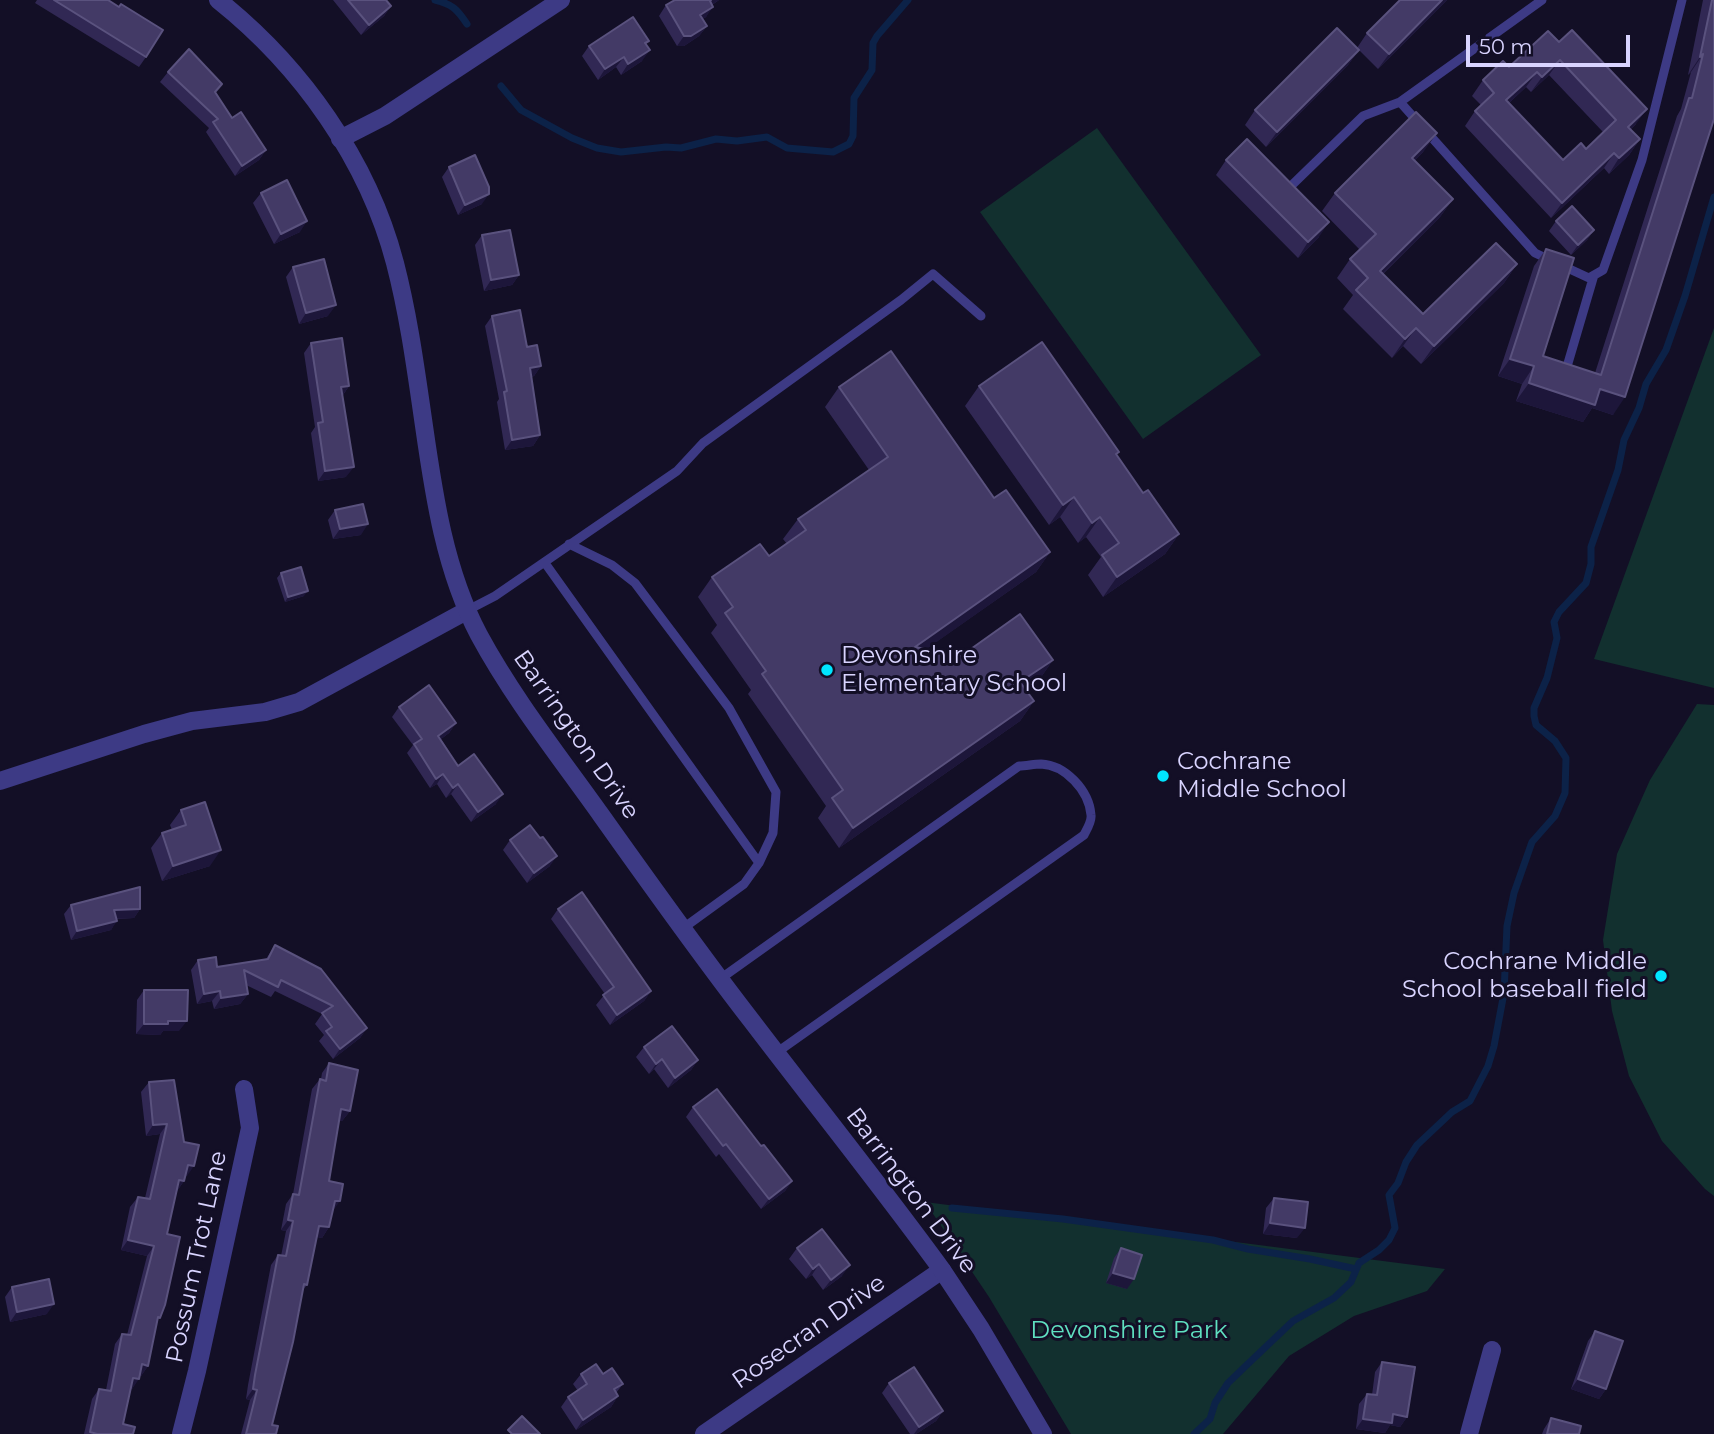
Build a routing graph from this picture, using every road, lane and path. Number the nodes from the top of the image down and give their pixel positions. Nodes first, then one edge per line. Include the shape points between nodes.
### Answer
1 (218, 0) edge
2 (561, 0) edge
3 (1542, 0) edge
4 (1682, 0) edge
5 (1400, 102) junction
6 (340, 139) junction
7 (1293, 184) edge
8 (1594, 275) junction
9 (981, 316) dead end
10 (1566, 370) edge
11 (569, 544) junction
12 (545, 563) junction
13 (468, 610) junction
14 (0, 781) edge
15 (759, 863) junction
16 (682, 929) junction
17 (720, 979) junction
18 (776, 1053) junction
19 (244, 1089) dead end
20 (942, 1270) junction
21 (1492, 1350) dead end
22 (181, 1434) edge
23 (704, 1434) edge
24 (1043, 1434) edge
25 (1469, 1434) edge

1 - 6 street, Barrington Drive via 279,56
2 - 6 street via 385,117
3 - 5 lane
4 - 8 lane via 1642,160 1603,270
5 - 7 lane via 1363,116
5 - 8 lane via 1535,253 1589,278
6 - 13 street, Barrington Drive via 366,186 394,261 446,546
8 - 10 lane
9 - 11 lane via 933,274 703,443 677,471
11 - 12 lane
11 - 15 lane via 612,565 635,583 729,708 776,792 773,833
12 - 13 lane
12 - 15 lane
13 - 14 street via 299,702 265,712 180,724
13 - 16 street, Barrington Drive via 527,710
15 - 16 lane via 744,884
16 - 17 street, Barrington Drive
17 - 18 street, Barrington Drive
17 - 18 lane via 1019,766 1058,768 1075,781 1092,817 1084,835
18 - 20 street, Barrington Drive
19 - 22 street, Possum Trot Lane via 250,1128
20 - 23 street, Rosecran Drive
20 - 24 street, Barrington Drive
21 - 25 street

